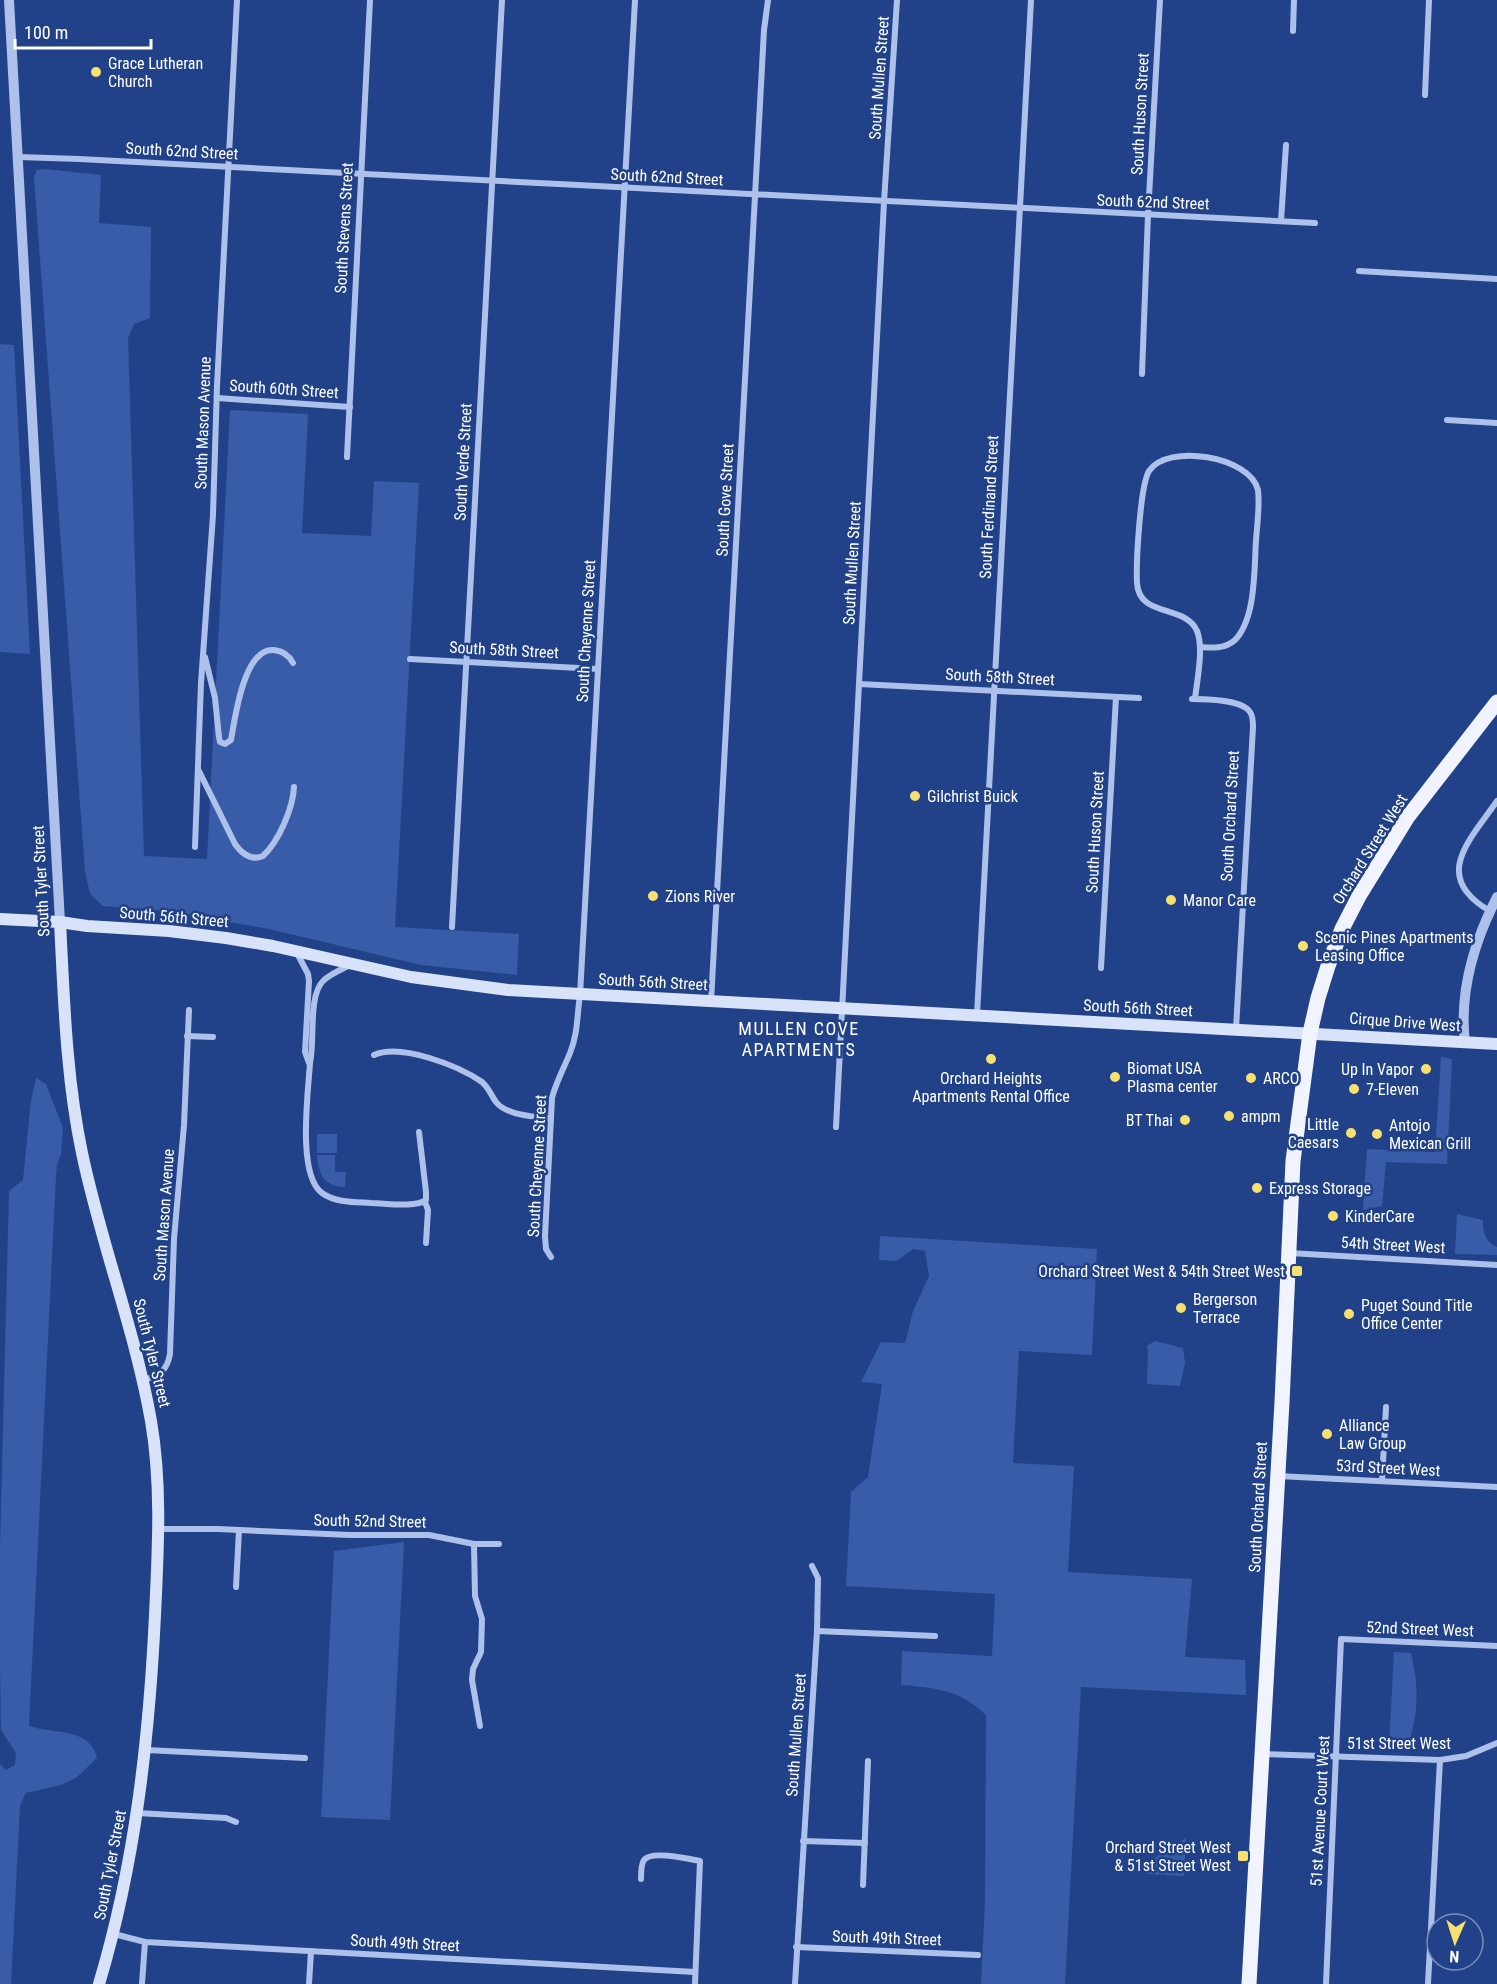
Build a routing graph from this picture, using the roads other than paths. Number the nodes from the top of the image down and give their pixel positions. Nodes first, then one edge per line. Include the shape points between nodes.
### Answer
1 (9, 0) edge
2 (237, 0) edge
3 (370, 0) edge
4 (502, 0) edge
5 (635, 0) edge
6 (768, 0) edge
7 (897, 0) edge
8 (1031, 0) edge
9 (1160, 0) edge
10 (1294, 0) edge
11 (1429, 0) edge
12 (1293, 31) dead end
13 (1425, 95) dead end
14 (1286, 145) dead end
15 (18, 157) junction
16 (229, 167) junction
17 (360, 174) junction
18 (492, 180) junction
19 (624, 188) junction
20 (755, 196) junction
21 (885, 202) junction
22 (1018, 210) junction
23 (1148, 216) junction
24 (1281, 221) junction
25 (1315, 223) dead end
26 (1359, 271) dead end
27 (1497, 279) edge
28 (1142, 374) dead end
29 (217, 398) junction
30 (350, 407) junction
31 (1447, 420) dead end
32 (1497, 423) edge
33 (347, 457) dead end
34 (1200, 647) junction
35 (203, 652) junction
36 (410, 659) dead end
37 (465, 662) junction
38 (293, 663) dead end
39 (598, 669) junction
40 (860, 684) junction
41 (993, 690) junction
42 (1116, 697) junction
43 (1139, 698) dead end
44 (1497, 702) edge
45 (198, 770) junction
46 (294, 787) dead end
47 (1497, 801) edge
48 (195, 847) dead end
49 (1497, 897) edge
50 (1490, 911) junction
51 (0, 919) edge
52 (60, 922) junction
53 (452, 927) dead end
54 (296, 951) junction
55 (353, 964) junction
56 (1101, 968) dead end
57 (579, 995) junction
58 (711, 1002) junction
59 (842, 1009) junction
60 (189, 1010) dead end
61 (977, 1016) junction
62 (1236, 1029) junction
63 (1310, 1033) junction
64 (187, 1036) junction
65 (213, 1037) dead end
66 (1465, 1043) junction
67 (1497, 1044) edge
68 (374, 1055) dead end
69 (310, 1063) junction
70 (551, 1119) junction
71 (836, 1127) dead end
72 (419, 1132) dead end
73 (424, 1202) junction
74 (426, 1243) dead end
75 (1288, 1253) junction
76 (551, 1257) dead end
77 (1497, 1265) edge
78 (143, 1380) junction
79 (1386, 1407) dead end
80 (1277, 1476) junction
81 (1382, 1481) junction
82 (1497, 1486) edge
83 (159, 1529) junction
84 (239, 1530) junction
85 (474, 1544) junction
86 (499, 1544) dead end
87 (812, 1566) dead end
88 (236, 1587) dead end
89 (817, 1631) junction
90 (935, 1636) dead end
91 (1341, 1639) joint
92 (1497, 1646) edge
93 (480, 1726) dead end
94 (1497, 1743) edge
95 (146, 1750) junction
96 (1263, 1754) junction
97 (1336, 1756) junction
98 (304, 1758) dead end
99 (1440, 1760) junction
100 (868, 1761) dead end
101 (137, 1813) junction
102 (236, 1822) dead end
103 (803, 1840) junction
104 (865, 1843) junction
105 (640, 1879) dead end
106 (863, 1885) dead end
107 (114, 1935) junction
108 (145, 1942) junction
109 (796, 1947) junction
110 (311, 1951) junction
111 (978, 1955) dead end
112 (695, 1972) junction
113 (99, 1984) edge
114 (142, 1984) edge
115 (309, 1984) edge
116 (695, 1984) edge
117 (795, 1984) edge
118 (1249, 1984) edge
119 (1326, 1984) edge
120 (1428, 1984) edge

1 - 15 street, South Tyler Street
2 - 16 street, South Mason Avenue
3 - 17 street, South Stevens Street
4 - 18 street, South Verde Street
5 - 19 street, South Cheyenne Street
6 - 20 street, South Gove Street
7 - 21 street, South Mullen Street
8 - 22 street, South Ferdinand Street
9 - 23 street, South Huson Street
10 - 12 street
11 - 13 street
14 - 24 street
15 - 16 street, South 62nd Street
15 - 52 street, South Tyler Street
16 - 17 street, South 62nd Street
16 - 29 street, South Mason Avenue
17 - 18 street, South 62nd Street
17 - 30 street, South Stevens Street
18 - 19 street, South 62nd Street
18 - 37 street, South Verde Street
19 - 20 street, South 62nd Street
19 - 39 street, South Cheyenne Street
20 - 21 street, South 62nd Street
20 - 58 street, South Gove Street
21 - 22 street, South 62nd Street
21 - 40 street, South Mullen Street
22 - 23 street, South 62nd Street
22 - 41 street, South Ferdinand Street
23 - 24 street, South 62nd Street
23 - 28 street, South Huson Street
24 - 25 street, South 62nd Street
26 - 27 street
29 - 30 street, South 60th Street
29 - 35 street, South Mason Avenue
30 - 33 street, South Stevens Street
31 - 32 street
34 - 34 street via 1192,624 1147,604 1137,586 1144,486 1151,468 1172,457 1230,462 1248,473 1258,490 1252,594 1247,616 1239,634 1229,644
34 - 62 street, South Orchard Street via 1193,699 1241,705 1251,713 1253,727
35 - 38 street via 223,744 231,740 235,711 255,658 275,650 288,655
35 - 45 street, South Mason Avenue
36 - 37 street, South 58th Street
37 - 39 street, South 58th Street
37 - 53 street, South Verde Street
39 - 57 street, South Cheyenne Street
40 - 41 street, South 58th Street
40 - 59 street, South Mullen Street
41 - 42 street, South 58th Street
41 - 61 street, South Ferdinand Street
42 - 43 street, South 58th Street
42 - 56 street, South Huson Street
44 - 63 main road, Orchard Street West via 1407,818 1359,896 1328,966
45 - 46 street via 235,844 251,857 263,856 272,844 292,805
45 - 48 street, South Mason Avenue
47 - 50 street via 1467,843 1459,866 1464,890
49 - 50 street
50 - 66 street via 1467,985
51 - 52 main road, South 56th Street
52 - 54 main road, South 56th Street via 226,938
52 - 78 main road, South Tyler Street via 78,1134
54 - 55 main road, South 56th Street
54 - 69 street via 309,977 305,1052
55 - 57 main road, South 56th Street via 461,985
55 - 69 street via 328,977 317,990
57 - 58 main road, South 56th Street
57 - 70 street, South Cheyenne Street via 577,1027 554,1091
58 - 59 main road, South 56th Street
59 - 61 main road, South 56th Street
59 - 71 street, South Mullen Street
60 - 64 street, South Mason Avenue
61 - 62 main road, South 56th Street
62 - 63 main road, South 56th Street
63 - 66 main road, Cirque Drive West
63 - 75 main road, South Orchard Street via 1294,1147
64 - 65 street
64 - 78 street, South Mason Avenue via 170,1354 164,1371
66 - 67 main road, Cirque Drive West
68 - 70 street via 386,1052 432,1058 478,1079 504,1109
69 - 73 street via 306,1148 309,1173 317,1189 344,1201
70 - 76 street, South Cheyenne Street via 545,1242
72 - 73 street
73 - 74 street via 428,1210
75 - 77 street, 54th Street West
75 - 80 main road, South Orchard Street
78 - 83 main road, South Tyler Street via 156,1451
79 - 81 street
80 - 81 street, 53rd Street West
80 - 96 main road, South Orchard Street
81 - 82 street, 53rd Street West
83 - 84 street, South 52nd Street
83 - 95 main road, South Tyler Street
84 - 85 street, South 52nd Street via 429,1535
84 - 88 street
85 - 86 street, South 52nd Street
85 - 93 street via 475,1596 483,1632 472,1680
87 - 89 street, South Mullen Street via 818,1578
89 - 90 street
89 - 103 street, South Mullen Street
91 - 92 street, 52nd Street West
91 - 97 street, 51st Avenue Court West
94 - 99 street, 51st Street West via 1466,1756
95 - 98 street
95 - 101 main road, South Tyler Street
96 - 97 street, 51st Street West
96 - 118 main road, South Orchard Street
97 - 99 street, 51st Street West
97 - 119 street, 51st Avenue Court West
99 - 120 street
100 - 104 street
101 - 102 street via 226,1818
101 - 107 main road, South Tyler Street
103 - 104 street
103 - 109 street, South Mullen Street
104 - 106 street
105 - 112 street via 643,1861 651,1856 700,1861
107 - 108 street, South 49th Street
107 - 113 main road, South Tyler Street
108 - 110 street, South 49th Street
108 - 114 street
109 - 111 street, South 49th Street
109 - 117 street, South Mullen Street
110 - 112 street, South 49th Street
110 - 115 street
112 - 116 street

